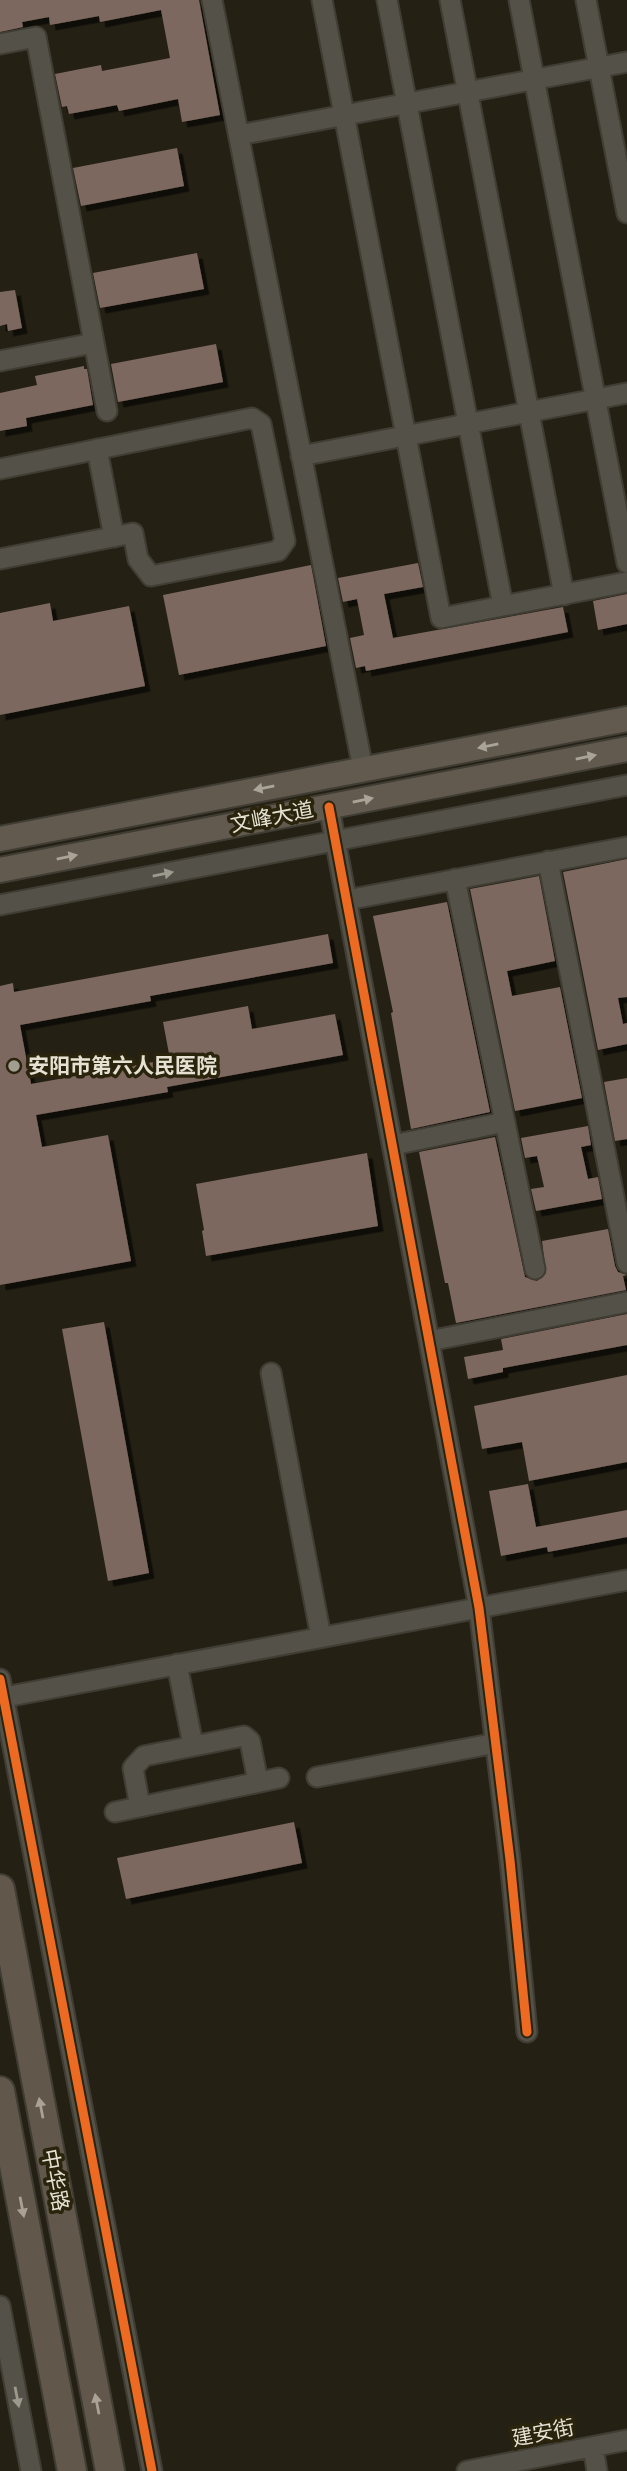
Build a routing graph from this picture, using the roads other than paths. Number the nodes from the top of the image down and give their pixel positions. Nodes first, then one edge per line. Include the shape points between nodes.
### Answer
1 (212, 0) edge
2 (322, 0) edge
3 (387, 0) edge
4 (450, 0) edge
5 (519, 0) edge
6 (586, 0) edge
7 (0, 44) edge
8 (627, 62) edge
9 (599, 67) junction
10 (534, 79) junction
11 (468, 92) junction
12 (407, 103) junction
13 (344, 115) junction
14 (239, 135) junction
15 (627, 213) edge
16 (94, 343) junction
17 (0, 361) edge
18 (627, 393) edge
19 (596, 399) junction
20 (107, 411) dead end
21 (529, 412) junction
22 (468, 424) junction
23 (406, 435) junction
24 (97, 449) junction
25 (301, 456) junction
26 (0, 469) edge
27 (114, 537) junction
28 (0, 559) edge
29 (627, 562) edge
30 (627, 582) edge
31 (564, 595) junction
32 (503, 606) junction
33 (627, 719) edge
34 (627, 749) edge
35 (363, 769) junction
36 (627, 785) edge
37 (329, 807) junction
38 (0, 839) edge
39 (335, 841) junction
40 (627, 847) edge
41 (548, 861) junction
42 (0, 870) edge
43 (455, 879) junction
44 (346, 900) junction
45 (0, 905) edge
46 (505, 1122) junction
47 (393, 1145) junction
48 (627, 1263) edge
49 (536, 1269) dead end
50 (627, 1302) edge
51 (429, 1341) junction
52 (271, 1373) dead end
53 (627, 1580) edge
54 (479, 1608) junction
55 (321, 1637) junction
56 (177, 1664) junction
57 (1, 1692) edge
58 (496, 1743) junction
59 (193, 1745) junction
60 (279, 1777) dead end
61 (317, 1777) dead end
62 (258, 1782) junction
63 (140, 1807) junction
64 (115, 1812) dead end
65 (0, 1889) edge
66 (527, 2032) dead end
67 (0, 2091) edge
68 (0, 2306) edge
69 (627, 2440) edge
70 (593, 2447) junction
71 (31, 2471) edge
72 (72, 2471) edge
73 (110, 2471) edge
74 (152, 2471) edge
75 (467, 2471) edge
76 (597, 2471) edge

1 - 14 street
2 - 13 street
3 - 12 street
4 - 11 street
5 - 10 street
6 - 9 street
7 - 16 street via 36,37
8 - 9 street
9 - 10 street
9 - 15 street
10 - 11 street
10 - 19 street
11 - 12 street
11 - 21 street
12 - 13 street
12 - 22 street
13 - 14 street
13 - 23 street
14 - 25 street
16 - 17 street
16 - 20 street
18 - 19 street
19 - 21 street
19 - 29 street
21 - 22 street
21 - 31 street
22 - 23 street
22 - 32 street
23 - 25 street
23 - 32 street via 441,618
24 - 26 street
24 - 27 street
24 - 27 street via 252,418 261,424 285,541 278,551 151,576 138,559 133,533
25 - 35 street
27 - 28 street
30 - 31 street
31 - 32 street
33 -> 35 main road, 文峰大道
37 -> 34 main road, 文峰大道
35 -> 38 main road, 文峰大道
36 - 39 street
37 - 39 street
42 -> 37 main road, 文峰大道
39 - 44 street
45 -> 39 street
40 - 41 street
41 - 43 street
41 - 48 street
43 - 44 street
43 - 46 street
44 - 47 street
46 - 47 street
46 - 49 street
47 - 51 street
50 - 51 street
51 - 54 street
52 - 55 street
53 - 54 street
54 - 55 street
54 - 58 street
55 - 56 street
56 - 57 street
56 - 59 street
57 - 74 street
58 - 61 street
58 - 66 street
59 - 62 street via 244,1736 250,1741
59 - 63 street via 144,1756 135,1763
60 - 62 street
62 - 63 street
63 - 64 street
73 -> 65 highway, 中华路
67 -> 72 highway, 中华路
68 -> 71 street
69 - 70 street, 建安街
70 - 75 street, 建安街
70 - 76 street

